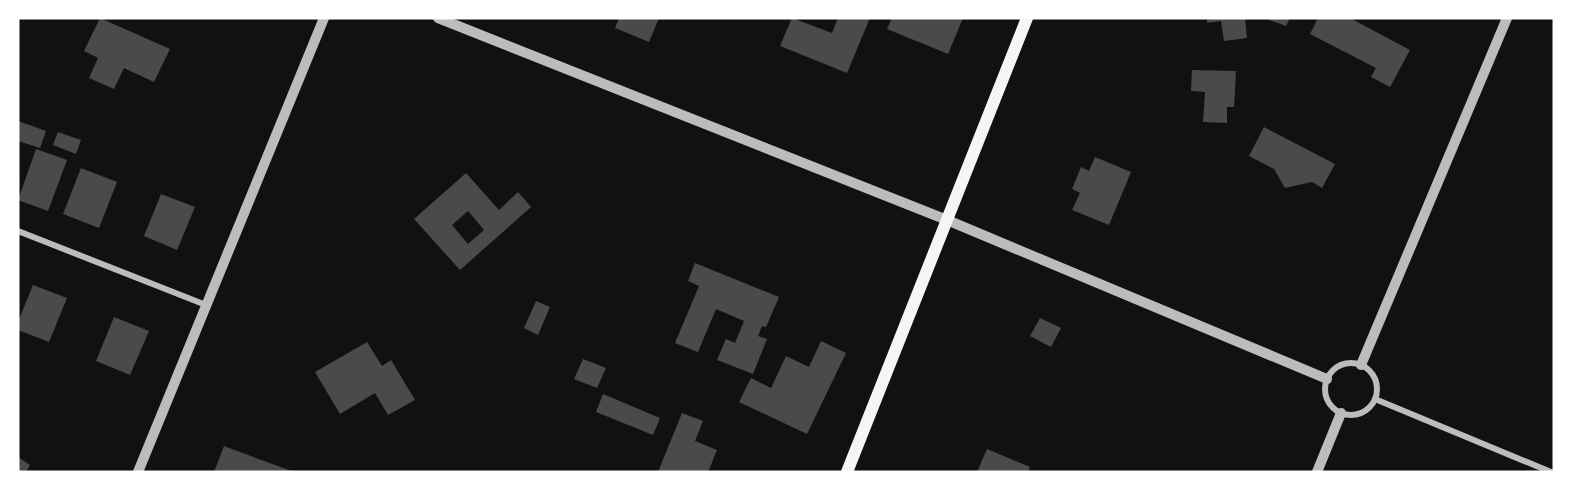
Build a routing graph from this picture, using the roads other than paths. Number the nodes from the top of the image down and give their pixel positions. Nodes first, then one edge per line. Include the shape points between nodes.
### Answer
1 (324, 18) edge
2 (438, 18) edge
3 (1027, 18) edge
4 (1507, 18) edge
5 (947, 220) junction
6 (18, 231) edge
7 (206, 305) junction
8 (1361, 365) junction
9 (1327, 379) junction
10 (1375, 399) junction
11 (1341, 413) junction
12 (138, 472) edge
13 (847, 472) edge
14 (1317, 472) edge
15 (1551, 472) edge

1 - 7 street
2 - 5 street
3 - 5 main road
4 - 8 street
5 - 9 street
5 - 13 main road
6 - 7 street
7 - 12 street
8 - 9 street via 1341,365
8 - 10 street via 1376,379
9 - 11 street via 1327,399
10 - 11 street via 1361,413
10 - 15 street
11 - 14 street

